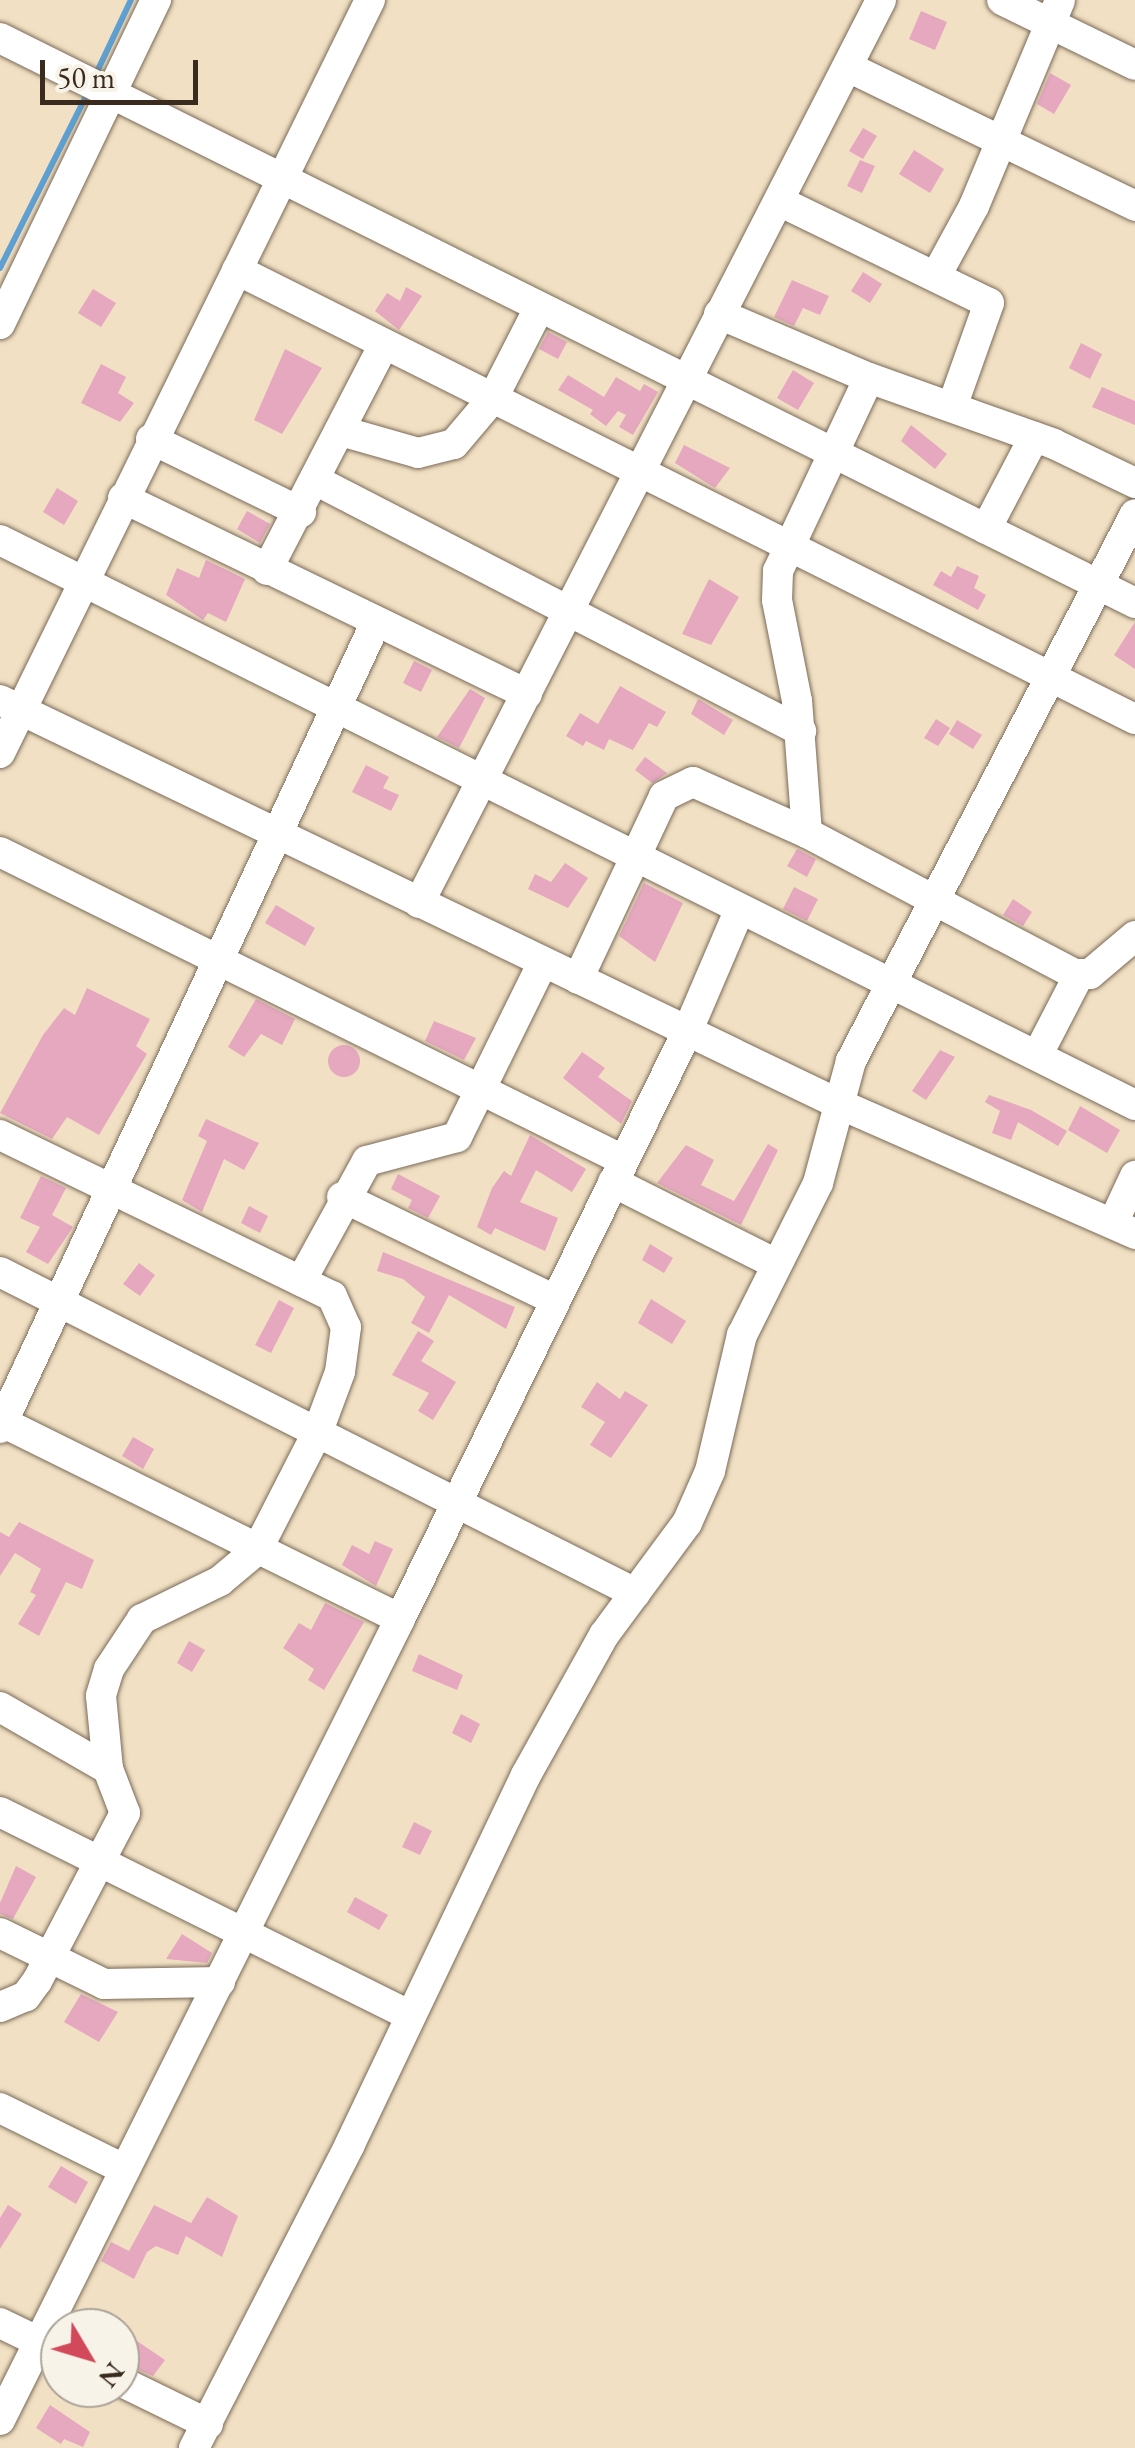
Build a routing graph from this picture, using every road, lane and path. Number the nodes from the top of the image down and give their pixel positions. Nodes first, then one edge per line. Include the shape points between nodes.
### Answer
1 (156, 0) edge
2 (370, 0) edge
3 (882, 0) edge
4 (1002, 0) edge
5 (1055, 12) edge
6 (0, 38) edge
7 (1135, 66) edge
8 (848, 67) junction
9 (111, 92) junction
10 (997, 139) junction
11 (281, 180) junction
12 (781, 202) junction
13 (1135, 206) edge
14 (236, 270) junction
15 (938, 274) junction
16 (539, 308) junction
17 (719, 314) junction
18 (0, 324) edge
19 (384, 344) junction
20 (870, 378) junction
21 (684, 382) junction
22 (493, 398) junction
23 (952, 408) junction
24 (341, 431) junction
25 (1034, 437) junction
26 (151, 439) junction
27 (833, 453) junction
28 (636, 470) junction
29 (316, 482) junction
30 (1135, 483) edge
31 (122, 498) junction
32 (301, 512) junction
33 (1135, 514) edge
34 (986, 529) junction
35 (0, 540) edge
36 (788, 544) junction
37 (267, 570) junction
38 (82, 584) junction
39 (1101, 586) junction
40 (1135, 603) edge
41 (569, 612) junction
42 (375, 624) junction
43 (1054, 679) junction
44 (527, 694) junction
45 (12, 705) edge
46 (337, 709) junction
47 (1135, 720) edge
48 (800, 732) junction
49 (0, 754) edge
50 (483, 777) junction
51 (279, 833) junction
52 (806, 833) junction
53 (0, 852) edge
54 (635, 858) junction
55 (933, 898) junction
56 (419, 903) junction
57 (739, 912) junction
58 (1129, 949) edge
59 (542, 962) junction
60 (220, 964) junction
61 (1079, 976) junction
62 (578, 979) junction
63 (890, 984) junction
64 (688, 1030) junction
65 (1038, 1054) junction
66 (482, 1092) junction
67 (838, 1103) junction
68 (1135, 1105) edge
69 (0, 1135) edge
70 (618, 1171) junction
71 (1135, 1176) edge
72 (110, 1192) junction
73 (342, 1197) junction
74 (1124, 1228) edge
75 (776, 1264) junction
76 (0, 1272) edge
77 (301, 1282) junction
78 (55, 1300) junction
79 (555, 1300) junction
80 (1, 1424) edge
81 (318, 1430) junction
82 (454, 1500) junction
83 (257, 1550) junction
84 (635, 1593) junction
85 (400, 1620) junction
86 (0, 1707) edge
87 (108, 1769) junction
88 (0, 1812) edge
89 (103, 1863) junction
90 (0, 1933) edge
91 (243, 1933) junction
92 (49, 1959) junction
93 (220, 1982) junction
94 (0, 2008) edge
95 (407, 2014) junction
96 (0, 2108) edge
97 (122, 2168) junction
98 (66, 2308) edge
99 (0, 2323) edge
100 (40, 2342) edge
101 (40, 2362) edge
102 (140, 2395) edge
103 (0, 2420) edge
104 (201, 2436) edge

1 - 9 street
2 - 11 street
3 - 8 street
4 - 5 street
5 - 7 street
5 - 10 street
6 - 9 street
8 - 10 street
8 - 12 street
9 - 11 street
9 - 18 street
10 - 13 street
10 - 15 street via 974,206
11 - 14 street
11 - 16 street
12 - 15 street
12 - 17 street
14 - 19 street
14 - 26 street
15 - 23 street via 989,303
16 - 21 street
16 - 22 street
17 - 20 street
17 - 21 street
19 - 22 street
19 - 24 street
20 - 23 street
20 - 27 street
21 - 27 street
21 - 28 street
22 - 24 street via 467,434 436,450 395,450
22 - 28 street
23 - 25 street
24 - 29 street
25 - 30 street
25 - 34 street
26 - 31 street
26 - 32 street
27 - 34 street
27 - 36 street
28 - 36 street
28 - 41 street
29 - 32 street
29 - 41 street
31 - 37 street
31 - 38 street
32 - 37 street
33 - 39 street
34 - 39 street
35 - 38 street
36 - 43 street
36 - 48 street via 776,600
37 - 42 street
38 - 45 street
38 - 46 street
39 - 40 street
39 - 43 street
41 - 44 street
41 - 48 street
42 - 44 street
42 - 46 street
43 - 47 street
43 - 55 street
44 - 50 street
45 - 49 street
45 - 51 street
46 - 50 street
46 - 51 street
48 - 52 street
50 - 54 street
50 - 56 street
51 - 56 street
51 - 60 street
52 - 54 street via 705,786 680,783 664,796
52 - 55 street
53 - 60 street
54 - 57 street
54 - 62 street
55 - 61 street
55 - 63 street
56 - 59 street
57 - 63 street
57 - 64 street
58 - 61 street
59 - 62 street
59 - 66 street
60 - 66 street
60 - 72 street
61 - 65 street
62 - 64 street
63 - 65 street
63 - 67 street
64 - 67 street
64 - 70 street
65 - 68 street
66 - 70 street
66 - 73 street via 457,1137 377,1155 357,1170
67 - 74 street
67 - 75 street via 818,1183
69 - 72 street
70 - 75 street
70 - 79 street
71 - 74 street
72 - 77 street
72 - 78 street
73 - 77 street
73 - 79 street
75 - 84 street via 738,1347 710,1471 687,1523
76 - 78 street
77 - 81 street via 332,1296 346,1327 343,1362
78 - 80 street
78 - 81 street
79 - 82 street
80 - 83 street
81 - 82 street
81 - 83 street
82 - 84 street
82 - 85 street
83 - 85 street
83 - 87 street via 220,1582 142,1619 125,1639 101,1696
84 - 95 street via 526,1774
85 - 91 street
86 - 87 street
87 - 89 street via 125,1813
88 - 89 street
89 - 91 street
89 - 92 street
90 - 92 street
91 - 93 street
91 - 95 street
92 - 93 street via 104,1984
92 - 94 street via 26,1996
93 - 97 street
95 - 104 street via 350,2144
96 - 97 street
97 - 98 street
99 - 100 street
101 - 103 street
102 - 104 street

